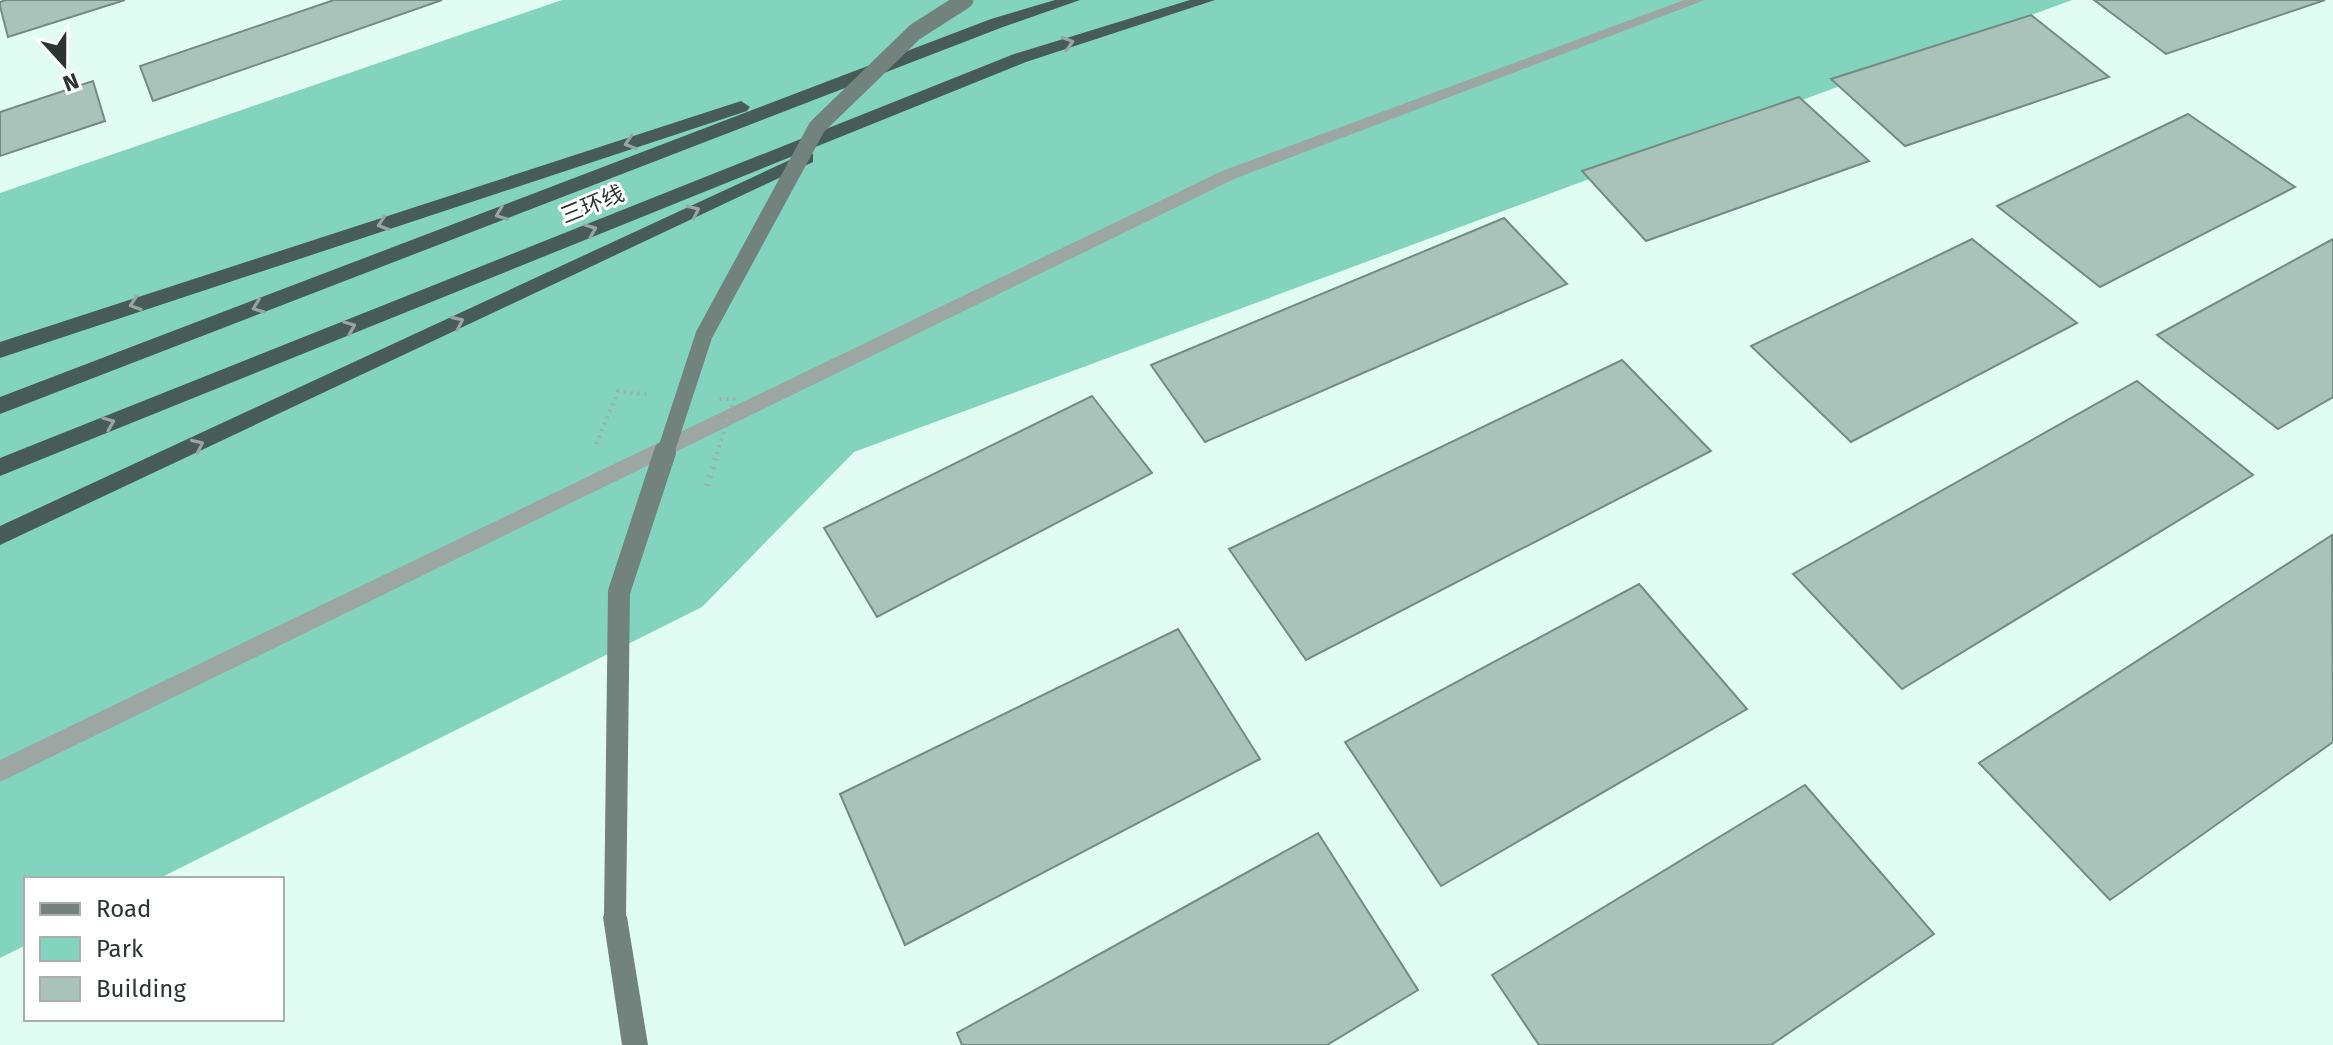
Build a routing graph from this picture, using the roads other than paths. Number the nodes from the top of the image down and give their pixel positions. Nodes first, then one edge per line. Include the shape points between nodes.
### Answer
1 (965, 0) edge
2 (1072, 0) edge
3 (1207, 0) edge
4 (1698, 0) edge
5 (997, 23) junction
6 (1020, 58) junction
7 (0, 350) edge
8 (0, 406) edge
9 (0, 467) edge
10 (0, 536) edge
11 (0, 771) edge
12 (635, 1045) edge

1 - 12 main road, bridge via 915,32 817,127 704,335 619,592 615,917
2 - 5 highway, 三环线
6 -> 3 highway, 三环线
4 - 11 street via 1228,175
5 -> 7 highway
5 -> 8 highway, 三环线
9 -> 6 highway, 三环线
10 -> 6 highway

